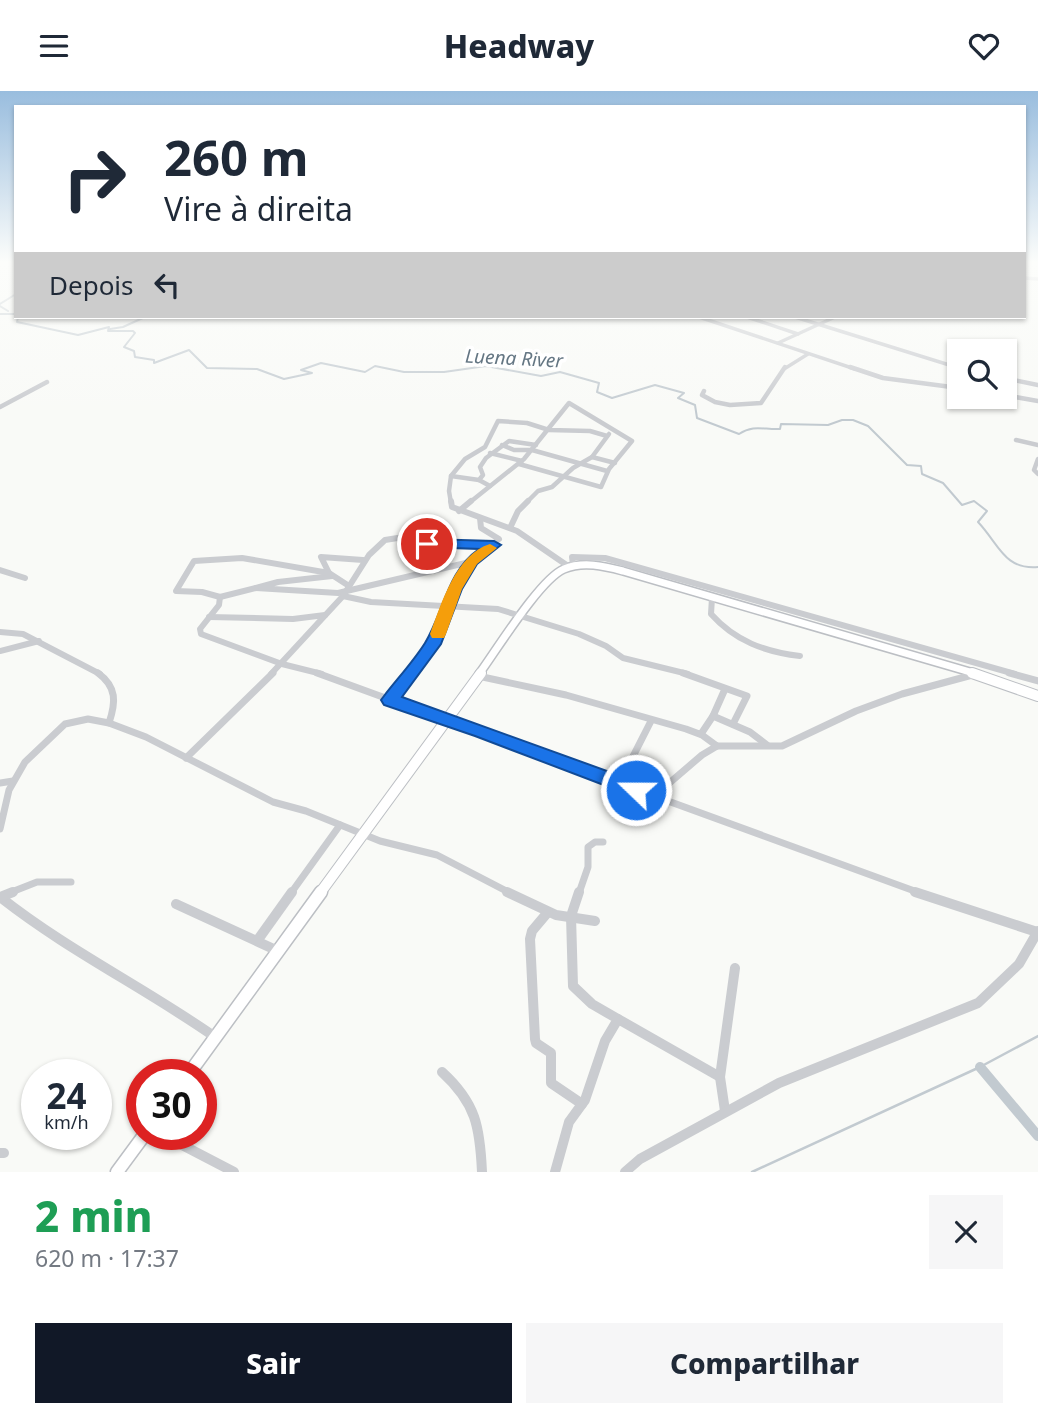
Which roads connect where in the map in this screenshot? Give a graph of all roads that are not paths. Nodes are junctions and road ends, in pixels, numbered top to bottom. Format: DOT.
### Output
graph roads {
  1 [pos="704,319"];
  2 [pos="722,319"];
  3 [pos="753,319"];
  4 [pos="802,319"];
  5 [pos="830,319"];
  6 [pos="715,323"];
  7 [pos="819,324"];
  8 [pos="797,334"];
  9 [pos="779,343"];
  10 [pos="808,354"];
  11 [pos="947,365"];
  12 [pos="1017,380"];
  13 [pos="47,382"];
  14 [pos="1038,385"];
  15 [pos="947,386"];
  16 [pos="704,391"];
  17 [pos="1017,397"];
  18 [pos="1038,401"];
  19 [pos="0,407"];
  20 [pos="612,429"];
  21 [pos="549,430"];
  22 [pos="607,436"];
  23 [pos="1016,440"];
  24 [pos="502,445"];
  25 [pos="1038,445"];
  26 [pos="534,448"];
  27 [pos="482,450"];
  28 [pos="492,453"];
  29 [pos="592,457"];
  30 [pos="1038,459"];
  31 [pos="521,462"];
  32 [pos="615,463"];
  33 [pos="580,464"];
  34 [pos="607,471"];
  35 [pos="1038,474"];
  36 [pos="451,476"];
  37 [pos="564,476"];
  38 [pos="479,480"];
  39 [pos="490,486"];
  40 [pos="459,511"];
  41 [pos="480,518"];
  42 [pos="510,528"];
  43 [pos="494,545"];
  44 [pos="363,560"];
  45 [pos="470,562"];
  46 [pos="571,566"];
  47 [pos="0,570"];
  48 [pos="330,575"];
  49 [pos="24,578"];
  50 [pos="256,588"];
  51 [pos="346,591"];
  52 [pos="220,597"];
  53 [pos="712,598"];
  54 [pos="450,605"];
  55 [pos="325,615"];
  56 [pos="209,617"];
  57 [pos="523,617"];
  58 [pos="0,632"];
  59 [pos="39,641"];
  60 [pos="0,651"];
  61 [pos="800,656"];
  62 [pos="282,664"];
  63 [pos="976,674"];
  64 [pos="478,676"];
  65 [pos="1038,681"];
  66 [pos="725,689"];
  67 [pos="1038,696"];
  68 [pos="390,700"];
  69 [pos="713,716"];
  70 [pos="446,720"];
  71 [pos="651,721"];
  72 [pos="109,723"];
  73 [pos="733,724"];
  74 [pos="701,734"];
  75 [pos="717,746"];
  76 [pos="769,746"];
  77 [pos="186,758"];
  78 [pos="13,781"];
  79 [pos="620,782"];
  80 [pos="0,783"];
  81 [pos="653,797"];
  82 [pos="340,825"];
  83 [pos="0,829"];
  84 [pos="362,834"];
  85 [pos="603,842"];
  86 [pos="71,882"];
  87 [pos="0,897"];
  88 [pos="176,905"];
  89 [pos="548,912"];
  90 [pos="571,916"];
  91 [pos="595,921"];
  92 [pos="1038,931"];
  93 [pos="257,941"];
  94 [pos="278,951"];
  95 [pos="735,968"];
  96 [pos="618,1019"];
  97 [pos="215,1038"];
  98 [pos="200,1059"];
  99 [pos="443,1072"];
  100 [pos="720,1077"];
  101 [pos="582,1104"];
  102 [pos="725,1111"];
  103 [pos="133,1150"];
  104 [pos="192,1150"];
  105 [pos="117,1172"];
  106 [pos="234,1172"];
  107 [pos="482,1172"];
  108 [pos="555,1172"];
  109 [pos="625,1172"];
  1 -- 6 [label="street"];
  2 -- 6 [label="street"];
  3 -- 8 [label="street"];
  4 -- 7 [label="street"];
  5 -- 7 [label="street"];
  6 -- 9 [label="street"];
  7 -- 8 [label="street"];
  7 -- 11 [label="street"];
  8 -- 9 [label="street"];
  9 -- 10 [label="street"];
  10 -- 15 [label="street"];
  10 -- 16 [label="street"];
  12 -- 14 [label="street"];
  13 -- 19 [label="street"];
  17 -- 18 [label="street"];
  20 -- 21 [label="street"];
  20 -- 22 [label="street"];
  20 -- 32 [label="street"];
  21 -- 22 [label="street"];
  21 -- 26 [label="street"];
  21 -- 27 [label="street"];
  22 -- 29 [label="street"];
  23 -- 25 [label="street"];
  24 -- 26 [label="street"];
  24 -- 26 [label="street"];
  24 -- 28 [label="street"];
  26 -- 31 [label="street"];
  26 -- 33 [label="street"];
  27 -- 28 [label="street"];
  27 -- 36 [label="street"];
  28 -- 31 [label="street"];
  28 -- 38 [label="street"];
  29 -- 32 [label="street"];
  29 -- 33 [label="street"];
  30 -- 35 [label="street"];
  31 -- 37 [label="street"];
  31 -- 39 [label="street"];
  32 -- 34 [label="street"];
  33 -- 34 [label="street"];
  33 -- 37 [label="street"];
  34 -- 37 [label="street"];
  36 -- 38 [label="street"];
  36 -- 40 [label="street"];
  37 -- 42 [label="street"];
  38 -- 39 [label="street"];
  39 -- 40 [label="street"];
  40 -- 41 [label="street"];
  41 -- 42 [label="street"];
  41 -- 43 [label="street"];
  42 -- 46 [label="street"];
  43 -- 44 [label="street"];
  43 -- 45 [label="street"];
  44 -- 48 [label="street"];
  44 -- 51 [label="street"];
  45 -- 51 [label="street"];
  45 -- 54 [label="street"];
  46 -- 53 [label="main road"];
  46 -- 57 [label="main road"];
  46 -- 65 [label="street"];
  47 -- 49 [label="street"];
  48 -- 50 [label="street"];
  48 -- 51 [label="street"];
  48 -- 52 [label="street"];
  50 -- 51 [label="street"];
  50 -- 52 [label="street"];
  51 -- 54 [label="street"];
  51 -- 55 [label="street"];
  52 -- 56 [label="street"];
  53 -- 61 [label="street"];
  53 -- 63 [label="main road"];
  54 -- 57 [label="street"];
  54 -- 68 [label="street"];
  55 -- 56 [label="street"];
  55 -- 62 [label="street"];
  56 -- 62 [label="street"];
  57 -- 64 [label="main road"];
  57 -- 66 [label="street"];
  58 -- 59 [label="street"];
  59 -- 60 [label="street"];
  59 -- 72 [label="street"];
  62 -- 68 [label="street"];
  62 -- 77 [label="street"];
  63 -- 67 [label="main road"];
  63 -- 76 [label="street"];
  64 -- 70 [label="main road"];
  64 -- 71 [label="street"];
  66 -- 69 [label="street"];
  66 -- 73 [label="street"];
  68 -- 70 [label="street"];
  69 -- 73 [label="street"];
  69 -- 74 [label="street"];
  70 -- 79 [label="street"];
  70 -- 84 [label="main road"];
  71 -- 74 [label="street"];
  71 -- 79 [label="street"];
  72 -- 77 [label="street"];
  72 -- 78 [label="street"];
  73 -- 76 [label="street"];
  74 -- 75 [label="street"];
  75 -- 76 [label="street"];
  75 -- 81 [label="street"];
  77 -- 82 [label="street"];
  78 -- 80 [label="street"];
  78 -- 83 [label="street"];
  79 -- 81 [label="street"];
  81 -- 92 [label="street"];
  82 -- 84 [label="street"];
  82 -- 93 [label="street"];
  84 -- 89 [label="street"];
  84 -- 94 [label="main road"];
  85 -- 90 [label="street"];
  86 -- 87 [label="street"];
  87 -- 97 [label="street"];
  88 -- 93 [label="street"];
  89 -- 90 [label="street"];
  89 -- 101 [label="street"];
  90 -- 91 [label="street"];
  90 -- 96 [label="street"];
  92 -- 102 [label="street"];
  93 -- 94 [label="street"];
  94 -- 97 [label="main road"];
  95 -- 100 [label="street"];
  96 -- 100 [label="street"];
  96 -- 101 [label="street"];
  97 -- 98 [label="main road"];
  99 -- 107 [label="street"];
  100 -- 102 [label="street"];
  101 -- 108 [label="street"];
  102 -- 109 [label="street"];
  103 -- 105 [label="main road"];
  104 -- 106 [label="street"];
}
